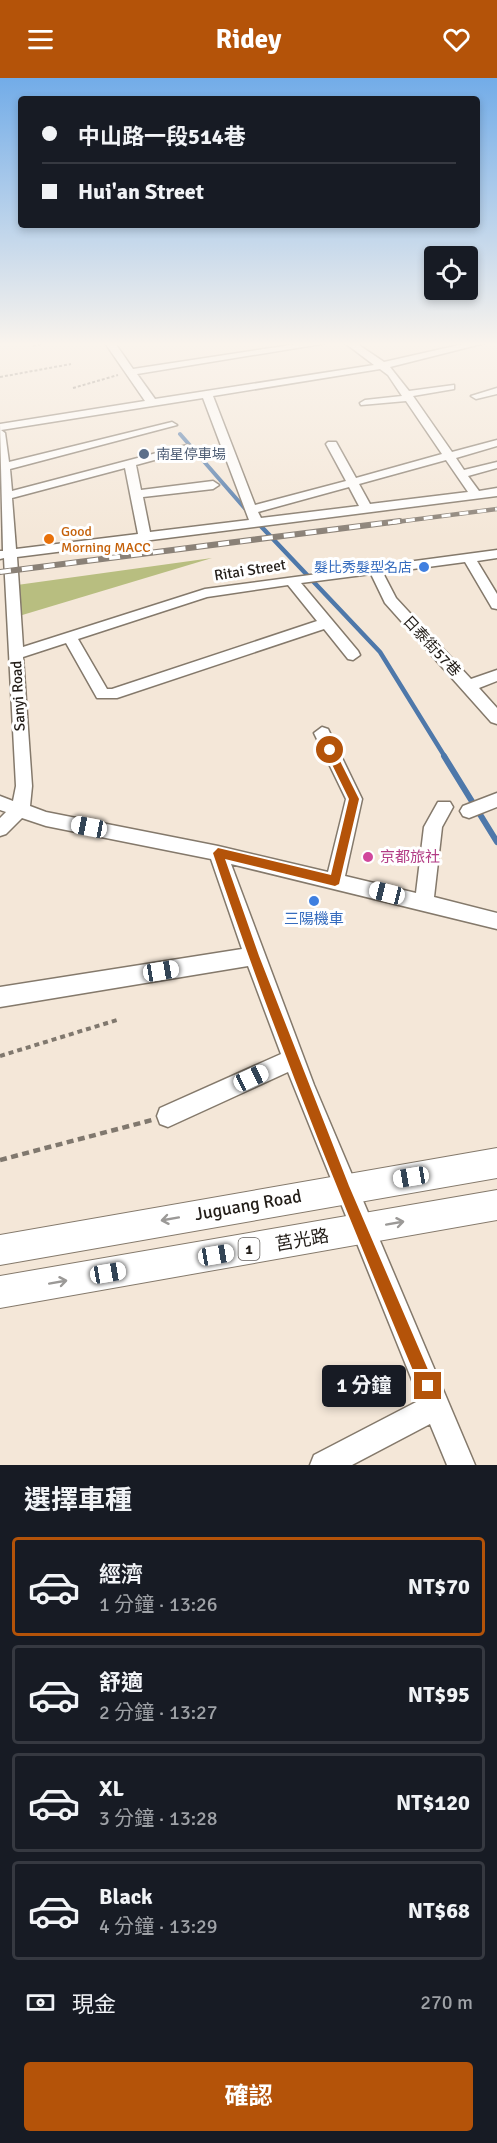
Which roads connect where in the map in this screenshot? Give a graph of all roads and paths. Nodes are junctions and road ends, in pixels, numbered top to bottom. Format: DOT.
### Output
graph roads {
  1 [pos="122,408"];
  2 [pos="212,408"];
  3 [pos="416,408"];
  4 [pos="172,425"];
  5 [pos="0,427"];
  6 [pos="0,433"];
  7 [pos="497,443"];
  8 [pos="332,444"];
  9 [pos="187,448"];
  10 [pos="449,456"];
  11 [pos="130,464"];
  12 [pos="497,465"];
  13 [pos="3,472"];
  14 [pos="462,474"];
  15 [pos="352,482"];
  16 [pos="213,485"];
  17 [pos="497,492"];
  18 [pos="136,494"];
  19 [pos="475,494"];
  20 [pos="6,496"];
  21 [pos="366,508"];
  22 [pos="254,516"];
  23 [pos="146,536"];
  24 [pos="497,554"];
  25 [pos="5,555"];
  26 [pos="469,558"];
  27 [pos="375,569"];
  28 [pos="291,580"];
  29 [pos="497,605"];
  30 [pos="327,623"];
  31 [pos="70,637"];
  32 [pos="16,654"];
  33 [pos="353,655"];
  34 [pos="497,675"];
  35 [pos="469,686"];
  36 [pos="497,718"];
  37 [pos="322,734"];
  38 [pos="497,800"];
  39 [pos="0,803"];
  40 [pos="444,807"];
  41 [pos="21,808"];
  42 [pos="469,811"];
  43 [pos="0,828"];
  44 [pos="218,853"];
  45 [pos="335,881"];
  46 [pos="424,902"];
  47 [pos="497,921"];
  48 [pos="253,956"];
  49 [pos="0,997"];
  50 [pos="117,1020"];
  51 [pos="0,1056"];
  52 [pos="293,1059"];
  53 [pos="168,1116"];
  54 [pos="0,1160"];
  55 [pos="497,1163"];
  56 [pos="343,1188"];
  57 [pos="497,1205"];
  58 [pos="360,1229"];
  59 [pos="0,1250"];
  60 [pos="0,1292"];
  61 [pos="436,1406"];
  62 [pos="324,1465"];
  63 [pos="461,1465"];
  1 -- 5 [label="street"];
  2 -- 22 [label="street"];
  3 -- 10 [label="street"];
  4 -- 13 [label="street"];
  6 -- 13 [label="street, Sanyi Road"];
  7 -- 10 [label="street"];
  8 -- 15 [label="street"];
  9 -- 11 [label="street"];
  10 -- 14 [label="street"];
  10 -- 15 [label="street"];
  11 -- 18 [label="street"];
  11 -- 20 [label="street"];
  12 -- 14 [label="street"];
  13 -- 20 [label="street, Sanyi Road"];
  14 -- 19 [label="street"];
  15 -- 21 [label="street"];
  15 -- 22 [label="street"];
  16 -- 18 [label="street"];
  17 -- 19 [label="street"];
  18 -- 23 [label="street"];
  19 -- 21 [label="street"];
  20 -- 25 [label="street, Sanyi Road"];
  21 -- 22 [label="street"];
  22 -- 23 [label="street"];
  23 -- 25 [label="street"];
  24 -- 26 [label="street, Ritai Street"];
  25 -- 32 [label="street, Sanyi Road"];
  26 -- 27 [label="street, Ritai Street"];
  26 -- 29 [label="street"];
  27 -- 28 [label="street, Ritai Street"];
  27 -- 35 [label="street, 日泰街57巷"];
  28 -- 30 [label="street"];
  28 -- 31 [label="street, Ritai Street"];
  30 -- 31 [label="street"];
  30 -- 33 [label="street"];
  31 -- 32 [label="street, Ritai Street"];
  32 -- 41 [label="street, Sanyi Road"];
  34 -- 35 [label="street"];
  35 -- 36 [label="street, 日泰街57巷"];
  37 -- 45 [label="street"];
  38 -- 42 [label="street"];
  39 -- 41 [label="street"];
  40 -- 46 [label="street"];
  41 -- 43 [label="street"];
  41 -- 44 [label="street"];
  44 -- 45 [label="street"];
  44 -- 48 [label="street"];
  45 -- 46 [label="street"];
  46 -- 47 [label="street"];
  48 -- 49 [label="street"];
  48 -- 52 [label="street"];
  50 -- 51 [label="path"];
  52 -- 53 [label="street"];
  52 -- 56 [label="street"];
  53 -- 54 [label="path"];
  55 -- 56 [label="main road, Juguang Road"];
  56 -- 58 [label="street"];
  56 -- 59 [label="main road, Juguang Road, one-way"];
  58 -- 57 [label="main road, 莒光路 / 1, one-way"];
  60 -- 58 [label="main road, 莒光路 / 1, one-way"];
  58 -- 61 [label="street"];
  61 -- 62 [label="street"];
  61 -- 63 [label="street"];
}
